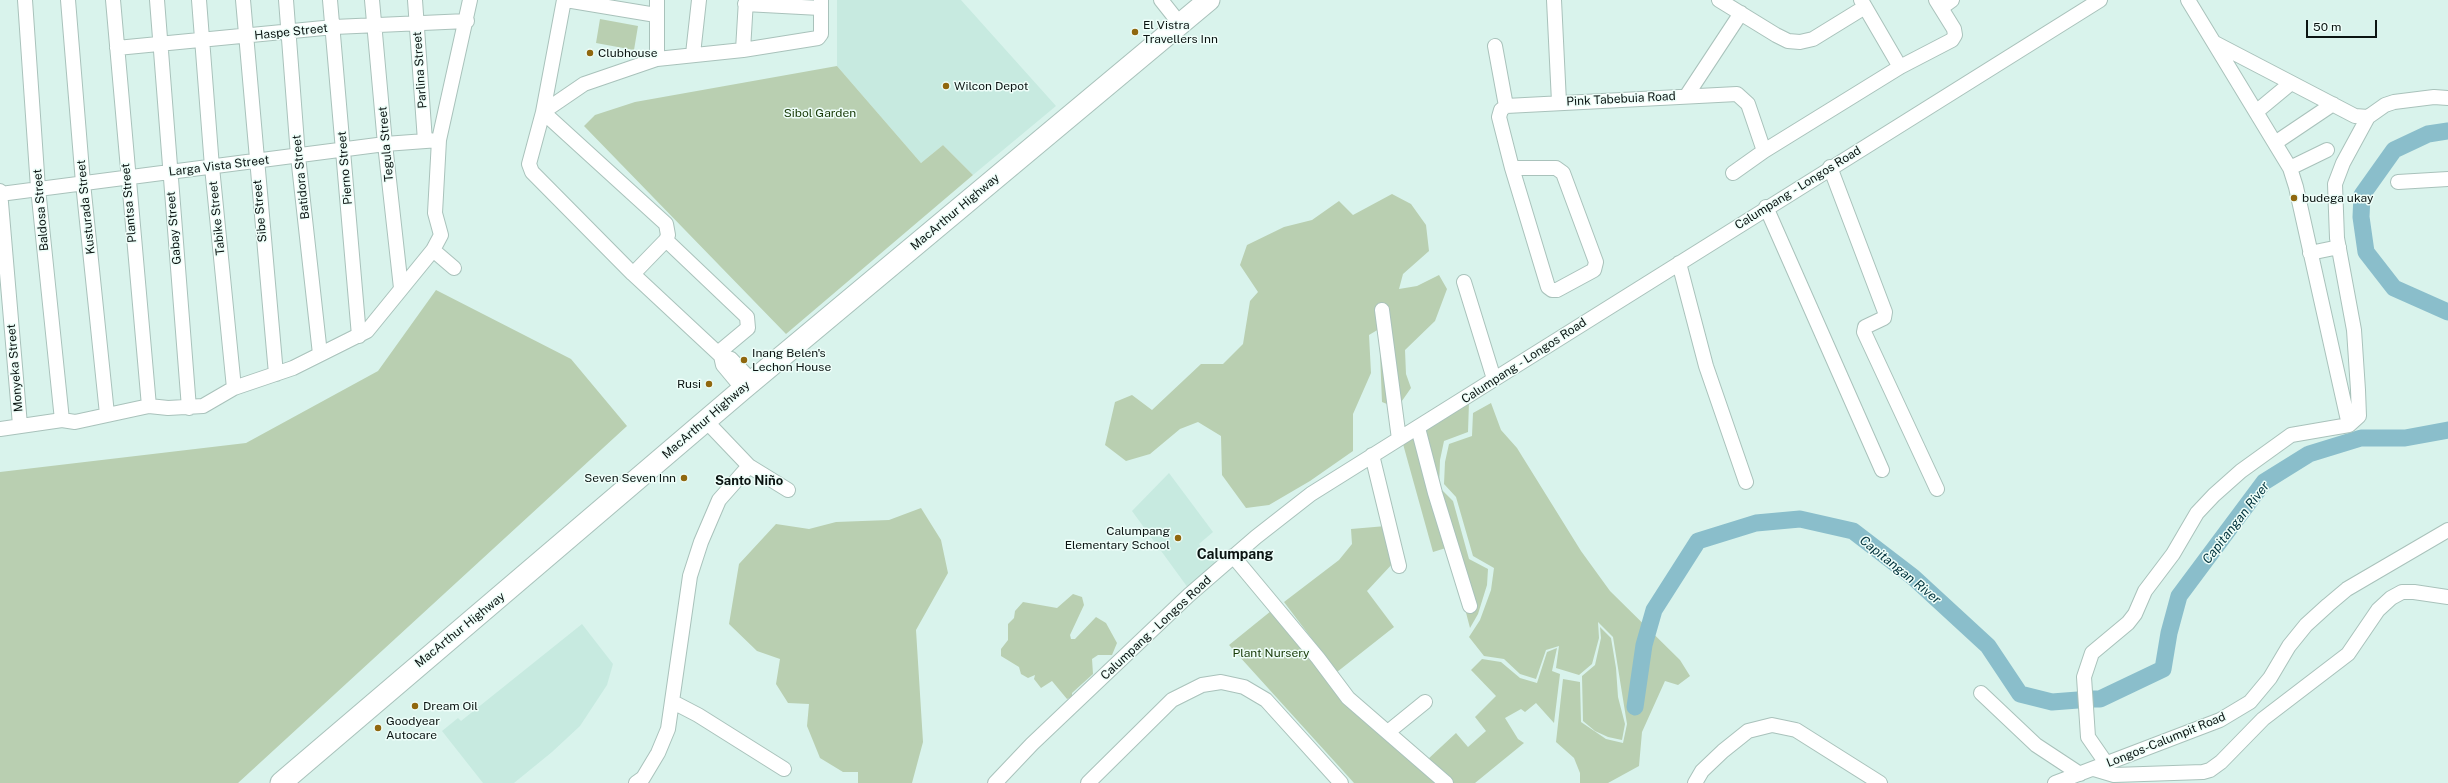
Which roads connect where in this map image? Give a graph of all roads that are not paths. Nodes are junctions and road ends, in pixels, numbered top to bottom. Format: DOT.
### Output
graph roads {
  1 [pos="25,0"];
  2 [pos="68,0"];
  3 [pos="113,0"];
  4 [pos="157,0"];
  5 [pos="199,0"];
  6 [pos="243,0"];
  7 [pos="286,0"];
  8 [pos="330,0"];
  9 [pos="372,0"];
  10 [pos="415,0"];
  11 [pos="470,0"];
  12 [pos="565,0"];
  13 [pos="657,0"];
  14 [pos="699,0"];
  15 [pos="1161,0"];
  16 [pos="1172,0"];
  17 [pos="1554,0"];
  18 [pos="1719,0"];
  19 [pos="1952,0"];
  20 [pos="2100,0"];
  21 [pos="2188,0"];
  22 [pos="1206,1"];
  23 [pos="745,2"];
  24 [pos="619,4"];
  25 [pos="820,4"];
  26 [pos="1863,4"];
  27 [pos="1938,4"];
  28 [pos="1741,13"];
  29 [pos="656,15"];
  30 [pos="466,21"];
  31 [pos="1184,21"];
  32 [pos="416,24"];
  33 [pos="376,26"];
  34 [pos="334,27"];
  35 [pos="290,32"];
  36 [pos="247,37"];
  37 [pos="203,40"];
  38 [pos="161,43"];
  39 [pos="2215,43"];
  40 [pos="1495,46"];
  41 [pos="117,48"];
  42 [pos="743,50"];
  43 [pos="693,54"];
  44 [pos="657,59"];
  45 [pos="1900,67"];
  46 [pos="2291,83"];
  47 [pos="1687,95"];
  48 [pos="2448,98"];
  49 [pos="1559,102"];
  50 [pos="2333,104"];
  51 [pos="1506,106"];
  52 [pos="543,112"];
  53 [pos="2256,112"];
  54 [pos="2368,117"];
  55 [pos="432,140"];
  56 [pos="2275,143"];
  57 [pos="385,144"];
  58 [pos="344,149"];
  59 [pos="2327,150"];
  60 [pos="1764,151"];
  61 [pos="298,156"];
  62 [pos="256,161"];
  63 [pos="212,167"];
  64 [pos="1830,167"];
  65 [pos="1512,168"];
  66 [pos="2290,168"];
  67 [pos="169,171"];
  68 [pos="1733,173"];
  69 [pos="127,177"];
  70 [pos="2448,179"];
  71 [pos="2398,182"];
  72 [pos="83,183"];
  73 [pos="38,188"];
  74 [pos="0,193"];
  75 [pos="1766,208"];
  76 [pos="666,240"];
  77 [pos="2339,247"];
  78 [pos="433,250"];
  79 [pos="2310,253"];
  80 [pos="1679,263"];
  81 [pos="454,268"];
  82 [pos="633,274"];
  83 [pos="1464,282"];
  84 [pos="401,288"];
  85 [pos="1382,310"];
  86 [pos="359,336"];
  87 [pos="2355,342"];
  88 [pos="2332,345"];
  89 [pos="320,354"];
  90 [pos="720,354"];
  91 [pos="276,374"];
  92 [pos="1494,379"];
  93 [pos="747,385"];
  94 [pos="234,388"];
  95 [pos="149,406"];
  96 [pos="189,408"];
  97 [pos="107,414"];
  98 [pos="62,420"];
  99 [pos="707,422"];
  100 [pos="20,425"];
  101 [pos="2349,425"];
  102 [pos="1418,428"];
  103 [pos="0,429"];
  104 [pos="1399,439"];
  105 [pos="1372,455"];
  106 [pos="749,466"];
  107 [pos="1882,470"];
  108 [pos="1746,482"];
  109 [pos="1937,489"];
  110 [pos="788,490"];
  111 [pos="2448,530"];
  112 [pos="1233,556"];
  113 [pos="1399,566"];
  114 [pos="2448,597"];
  115 [pos="1470,606"];
  116 [pos="1981,693"];
  117 [pos="673,702"];
  118 [pos="1425,702"];
  119 [pos="1388,732"];
  120 [pos="2100,766"];
  121 [pos="784,769"];
  122 [pos="2080,774"];
  123 [pos="2205,778"];
  124 [pos="281,783"];
  125 [pos="636,783"];
  126 [pos="995,783"];
  127 [pos="1088,783"];
  128 [pos="1341,783"];
  129 [pos="1446,783"];
  130 [pos="1695,783"];
  131 [pos="1880,783"];
  132 [pos="2055,783"];
  1 -- 73 [label="street, Baldosa Street"];
  2 -- 72 [label="street, Kusturada Street"];
  3 -- 41 [label="street, Plantsa Street"];
  4 -- 38 [label="street, Gabay Street"];
  5 -- 37 [label="street, Tabike Street"];
  6 -- 36 [label="street, Sibe Street"];
  7 -- 35 [label="street, Batidora Street"];
  8 -- 34 [label="street, Pierno Street"];
  9 -- 33 [label="street, Tegula Street"];
  10 -- 32 [label="street, Parlina Street"];
  11 -- 30 [label="street"];
  12 -- 24 [label="street"];
  12 -- 52 [label="street"];
  13 -- 29 [label="street"];
  14 -- 43 [label="street"];
  15 -- 31 [label="street"];
  16 -- 31 [label="street"];
  17 -- 49 [label="street"];
  18 -- 28 [label="street"];
  19 -- 27 [label="street"];
  20 -- 64 [label="street, Calumpang - Longos Road"];
  21 -- 39 [label="street"];
  22 -- 31 [label="highway, MacArthur Highway"];
  23 -- 25 [label="street"];
  23 -- 42 [label="street"];
  24 -- 29 [label="street"];
  25 -- 42 [label="street"];
  26 -- 28 [label="street"];
  26 -- 45 [label="street"];
  27 -- 45 [label="street"];
  28 -- 47 [label="street"];
  29 -- 44 [label="street"];
  30 -- 32 [label="street, Haspe Street"];
  30 -- 55 [label="street"];
  31 -- 93 [label="highway, MacArthur Highway"];
  32 -- 33 [label="street, Haspe Street"];
  32 -- 55 [label="street, Parlina Street"];
  33 -- 34 [label="street, Haspe Street"];
  33 -- 57 [label="street, Tegula Street"];
  34 -- 35 [label="street, Haspe Street"];
  34 -- 58 [label="street, Pierno Street"];
  35 -- 36 [label="street, Haspe Street"];
  35 -- 61 [label="street, Batidora Street"];
  36 -- 37 [label="street, Haspe Street"];
  36 -- 62 [label="street, Sibe Street"];
  37 -- 38 [label="street, Haspe Street"];
  37 -- 63 [label="street, Tabike Street"];
  38 -- 41 [label="street, Haspe Street"];
  38 -- 67 [label="street, Gabay Street"];
  39 -- 46 [label="street"];
  39 -- 53 [label="street"];
  40 -- 51 [label="street"];
  41 -- 69 [label="street, Plantsa Street"];
  42 -- 43 [label="street"];
  43 -- 44 [label="street"];
  44 -- 52 [label="street"];
  45 -- 60 [label="street"];
  46 -- 50 [label="street"];
  46 -- 53 [label="street"];
  47 -- 49 [label="street, Pink Tabebuia Road"];
  47 -- 60 [label="street, Pink Tabebuia Road"];
  48 -- 54 [label="street"];
  49 -- 51 [label="street, Pink Tabebuia Road"];
  50 -- 54 [label="street"];
  50 -- 56 [label="street"];
  51 -- 65 [label="street"];
  52 -- 76 [label="street"];
  52 -- 82 [label="street"];
  53 -- 56 [label="street"];
  54 -- 77 [label="street"];
  55 -- 57 [label="street, Larga Vista Street"];
  55 -- 78 [label="street"];
  56 -- 66 [label="street"];
  57 -- 58 [label="street, Larga Vista Street"];
  57 -- 84 [label="street, Tegula Street"];
  58 -- 61 [label="street, Larga Vista Street"];
  58 -- 86 [label="street, Pierno Street"];
  59 -- 66 [label="street"];
  60 -- 68 [label="street"];
  61 -- 62 [label="street, Larga Vista Street"];
  61 -- 89 [label="street, Batidora Street"];
  62 -- 63 [label="street, Larga Vista Street"];
  62 -- 91 [label="street, Sibe Street"];
  63 -- 67 [label="street, Larga Vista Street"];
  63 -- 94 [label="street, Tabike Street"];
  64 -- 75 [label="street, Calumpang - Longos Road"];
  64 -- 109 [label="street"];
  65 -- 65 [label="street"];
  66 -- 79 [label="street"];
  67 -- 69 [label="street, Larga Vista Street"];
  67 -- 96 [label="street, Gabay Street"];
  69 -- 72 [label="street, Larga Vista Street"];
  69 -- 95 [label="street, Plantsa Street"];
  70 -- 71 [label="street"];
  72 -- 73 [label="street, Larga Vista Street"];
  72 -- 97 [label="street, Kusturada Street"];
  73 -- 74 [label="street, Larga Vista Street"];
  73 -- 98 [label="street, Baldosa Street"];
  74 -- 100 [label="street, Monyeka Street"];
  75 -- 80 [label="street, Calumpang - Longos Road"];
  75 -- 107 [label="street"];
  76 -- 82 [label="street"];
  76 -- 90 [label="street"];
  77 -- 79 [label="street"];
  77 -- 87 [label="street"];
  78 -- 81 [label="street"];
  78 -- 84 [label="street"];
  79 -- 88 [label="street"];
  80 -- 92 [label="street, Calumpang - Longos Road"];
  80 -- 108 [label="street"];
  82 -- 90 [label="street"];
  83 -- 92 [label="street"];
  84 -- 86 [label="street"];
  85 -- 104 [label="street"];
  86 -- 89 [label="street"];
  87 -- 88 [label="street"];
  87 -- 101 [label="street"];
  88 -- 101 [label="street"];
  89 -- 91 [label="street"];
  90 -- 93 [label="street"];
  91 -- 94 [label="street"];
  92 -- 102 [label="street, Calumpang - Longos Road"];
  93 -- 99 [label="highway, MacArthur Highway"];
  94 -- 96 [label="street"];
  95 -- 96 [label="street"];
  95 -- 97 [label="street"];
  97 -- 98 [label="street"];
  98 -- 100 [label="street"];
  99 -- 106 [label="street"];
  99 -- 124 [label="highway, MacArthur Highway"];
  100 -- 103 [label="street"];
  101 -- 120 [label="street"];
  102 -- 104 [label="street, Calumpang - Longos Road"];
  102 -- 115 [label="street"];
  104 -- 105 [label="street, Calumpang - Longos Road"];
  105 -- 112 [label="street, Calumpang - Longos Road"];
  105 -- 113 [label="street"];
  106 -- 110 [label="street"];
  106 -- 117 [label="street"];
  111 -- 120 [label="street, Longos-Calumpit Road"];
  112 -- 119 [label="street"];
  112 -- 126 [label="street, Calumpang - Longos Road"];
  114 -- 123 [label="street"];
  116 -- 122 [label="street"];
  117 -- 121 [label="street"];
  117 -- 125 [label="street"];
  118 -- 119 [label="street"];
  119 -- 129 [label="street"];
  120 -- 122 [label="street, Longos-Calumpit Road"];
  120 -- 123 [label="street"];
  122 -- 132 [label="street, Longos-Calumpit Road"];
  127 -- 128 [label="street"];
  130 -- 131 [label="street"];
}
